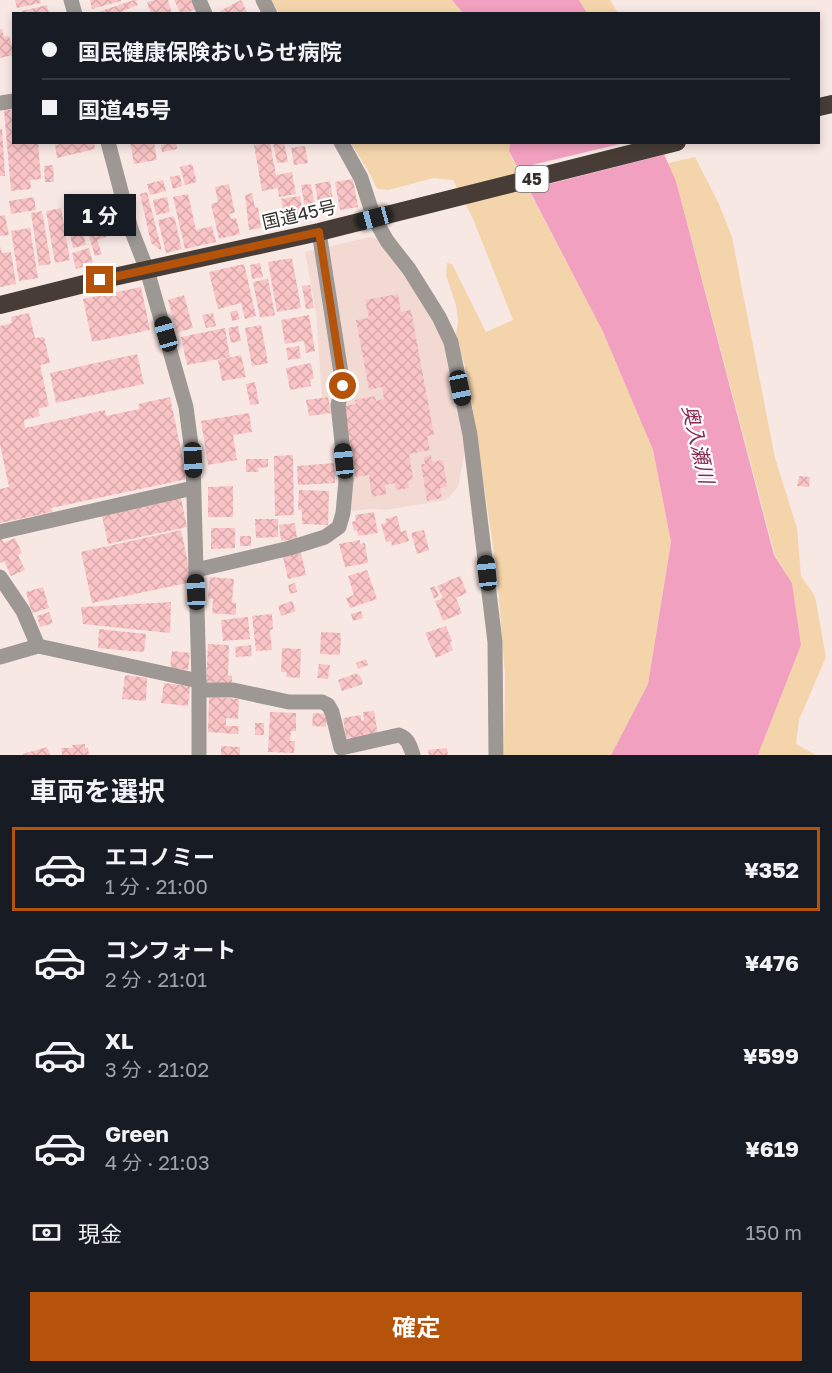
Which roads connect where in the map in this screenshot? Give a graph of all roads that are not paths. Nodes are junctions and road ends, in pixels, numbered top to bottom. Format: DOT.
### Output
graph roads {
  1 [pos="109,144"];
  2 [pos="342,144"];
  3 [pos="670,144"];
  4 [pos="381,216"];
  5 [pos="319,232"];
  6 [pos="147,270"];
  7 [pos="0,305"];
  8 [pos="193,488"];
  9 [pos="0,532"];
  10 [pos="196,570"];
  11 [pos="0,578"];
  12 [pos="38,646"];
  13 [pos="0,657"];
  14 [pos="199,685"];
  15 [pos="199,755"];
  16 [pos="413,755"];
  17 [pos="496,755"];
  1 -- 6 [label="street"];
  2 -- 4 [label="street"];
  3 -- 4 [label="highway, 国道45号 / 45"];
  4 -- 5 [label="highway, 国道45号 / 45"];
  4 -- 17 [label="street"];
  5 -- 6 [label="highway, 国道45号 / 45"];
  5 -- 10 [label="street"];
  6 -- 7 [label="highway, 国道45号 / 45"];
  6 -- 8 [label="street"];
  8 -- 9 [label="street"];
  8 -- 10 [label="street"];
  10 -- 14 [label="street"];
  11 -- 12 [label="street"];
  12 -- 13 [label="street"];
  12 -- 14 [label="street"];
  14 -- 15 [label="street"];
  14 -- 16 [label="street"];
}
